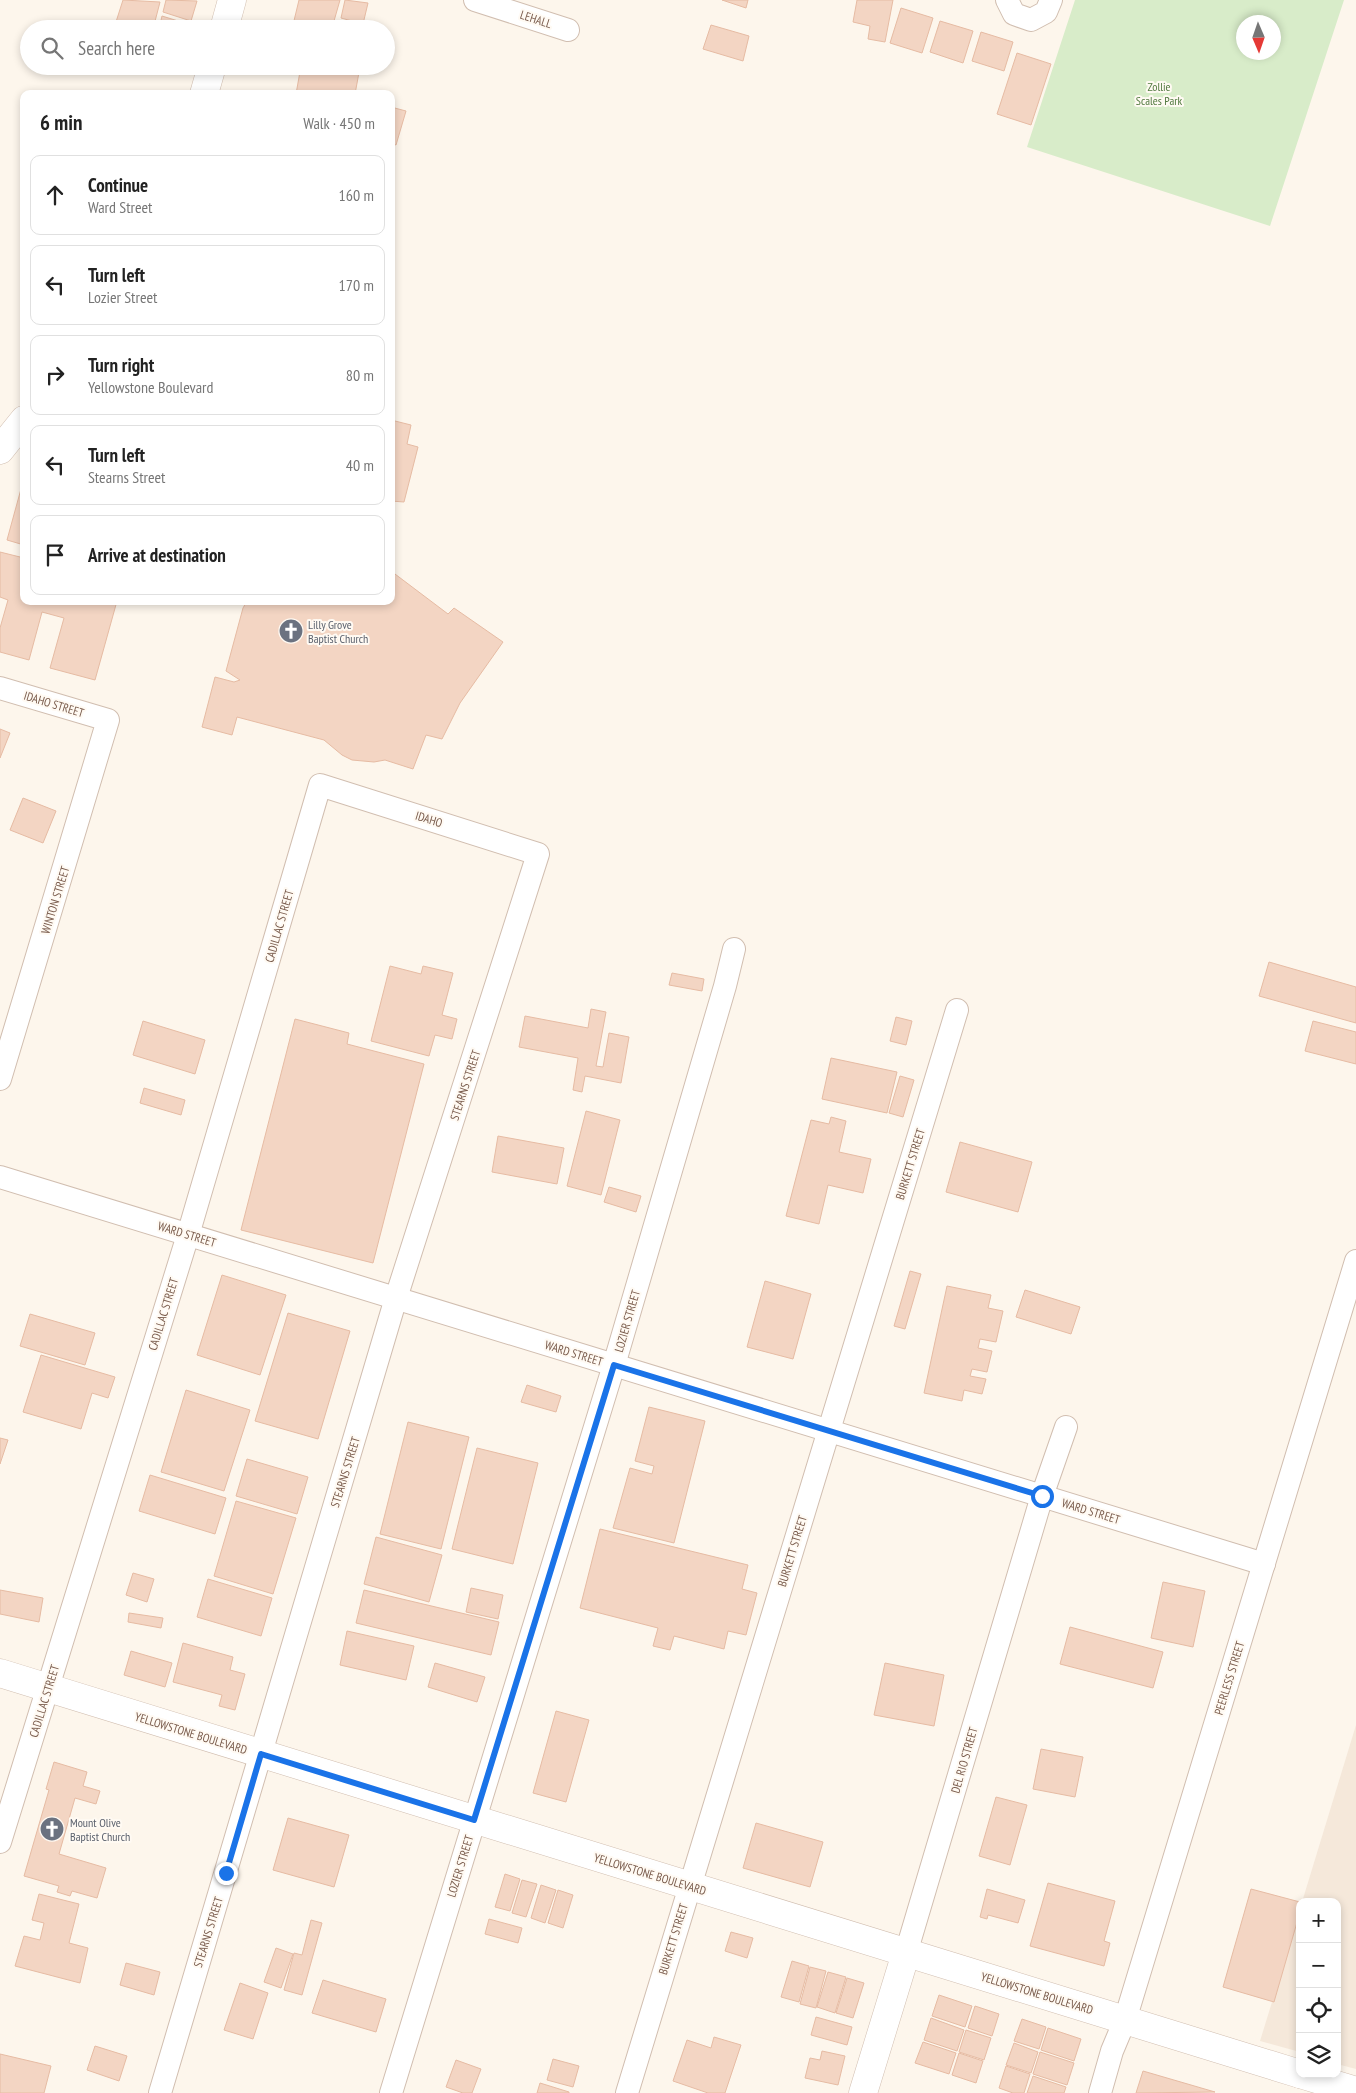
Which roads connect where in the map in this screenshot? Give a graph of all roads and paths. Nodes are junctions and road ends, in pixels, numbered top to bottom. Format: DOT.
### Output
graph roads {
  1 [pos="232,0"];
  2 [pos="474,0"];
  3 [pos="1007,0"];
  4 [pos="1051,0"];
  5 [pos="226,20"];
  6 [pos="568,30"];
  7 [pos="209,75"];
  8 [pos="205,90"];
  9 [pos="20,423"];
  10 [pos="0,450"];
  11 [pos="0,688"];
  12 [pos="108,720"];
  13 [pos="320,785"];
  14 [pos="538,854"];
  15 [pos="734,949"];
  16 [pos="957,1010"];
  17 [pos="0,1079"];
  18 [pos="0,1177"];
  19 [pos="188,1234"];
  20 [pos="1356,1261"];
  21 [pos="396,1298"];
  22 [pos="614,1365"];
  23 [pos="1066,1427"];
  24 [pos="829,1431"];
  25 [pos="1042,1496"];
  26 [pos="1264,1564"];
  27 [pos="0,1673"];
  28 [pos="48,1688"];
  29 [pos="261,1754"];
  30 [pos="474,1820"];
  31 [pos="0,1842"];
  32 [pos="689,1886"];
  33 [pos="906,1953"];
  34 [pos="1125,2020"];
  35 [pos="1296,2073"];
  36 [pos="1312,2078"];
  37 [pos="1352,2091"];
  38 [pos="160,2093"];
  39 [pos="391,2093"];
  40 [pos="627,2093"];
  41 [pos="863,2093"];
  42 [pos="1100,2093"];
  1 -- 5 [label="street"];
  2 -- 6 [label="street, LEHALL"];
  3 -- 4 [label="street"];
  7 -- 8 [label="street"];
  9 -- 10 [label="street"];
  11 -- 12 [label="street, IDAHO STREET"];
  12 -- 17 [label="street, WINTON STREET"];
  13 -- 14 [label="street, IDAHO"];
  13 -- 19 [label="street, CADILLAC STREET"];
  14 -- 21 [label="street, STEARNS STREET"];
  15 -- 22 [label="street, LOZIER STREET"];
  16 -- 24 [label="street, BURKETT STREET"];
  18 -- 19 [label="street, WARD STREET"];
  19 -- 21 [label="street, WARD STREET"];
  19 -- 28 [label="street, CADILLAC STREET"];
  20 -- 26 [label="street, PEERLESS STREET"];
  21 -- 22 [label="street, WARD STREET"];
  21 -- 29 [label="street, STEARNS STREET"];
  22 -- 24 [label="street, WARD STREET"];
  22 -- 30 [label="street, LOZIER STREET"];
  23 -- 25 [label="street, DEL RIO STREET"];
  24 -- 25 [label="street, WARD STREET"];
  24 -- 32 [label="street, BURKETT STREET"];
  25 -- 26 [label="street, WARD STREET"];
  25 -- 33 [label="street, DEL RIO STREET"];
  26 -- 34 [label="street, PEERLESS STREET"];
  27 -- 28 [label="street, YELLOWSTONE BOULEVARD"];
  28 -- 29 [label="street, YELLOWSTONE BOULEVARD"];
  28 -- 31 [label="street, CADILLAC STREET"];
  29 -- 30 [label="street, YELLOWSTONE BOULEVARD"];
  29 -- 38 [label="street, STEARNS STREET"];
  30 -- 32 [label="street, YELLOWSTONE BOULEVARD"];
  30 -- 39 [label="street, LOZIER STREET"];
  32 -- 33 [label="street, YELLOWSTONE BOULEVARD"];
  32 -- 40 [label="street, BURKETT STREET"];
  33 -- 34 [label="street, YELLOWSTONE BOULEVARD"];
  33 -- 41 [label="street, DEL RIO STREET"];
  34 -- 35 [label="street, YELLOWSTONE BOULEVARD"];
  34 -- 42 [label="street, PEERLESS STREET"];
  36 -- 37 [label="street, YELLOWSTONE BOULEVARD"];
}
